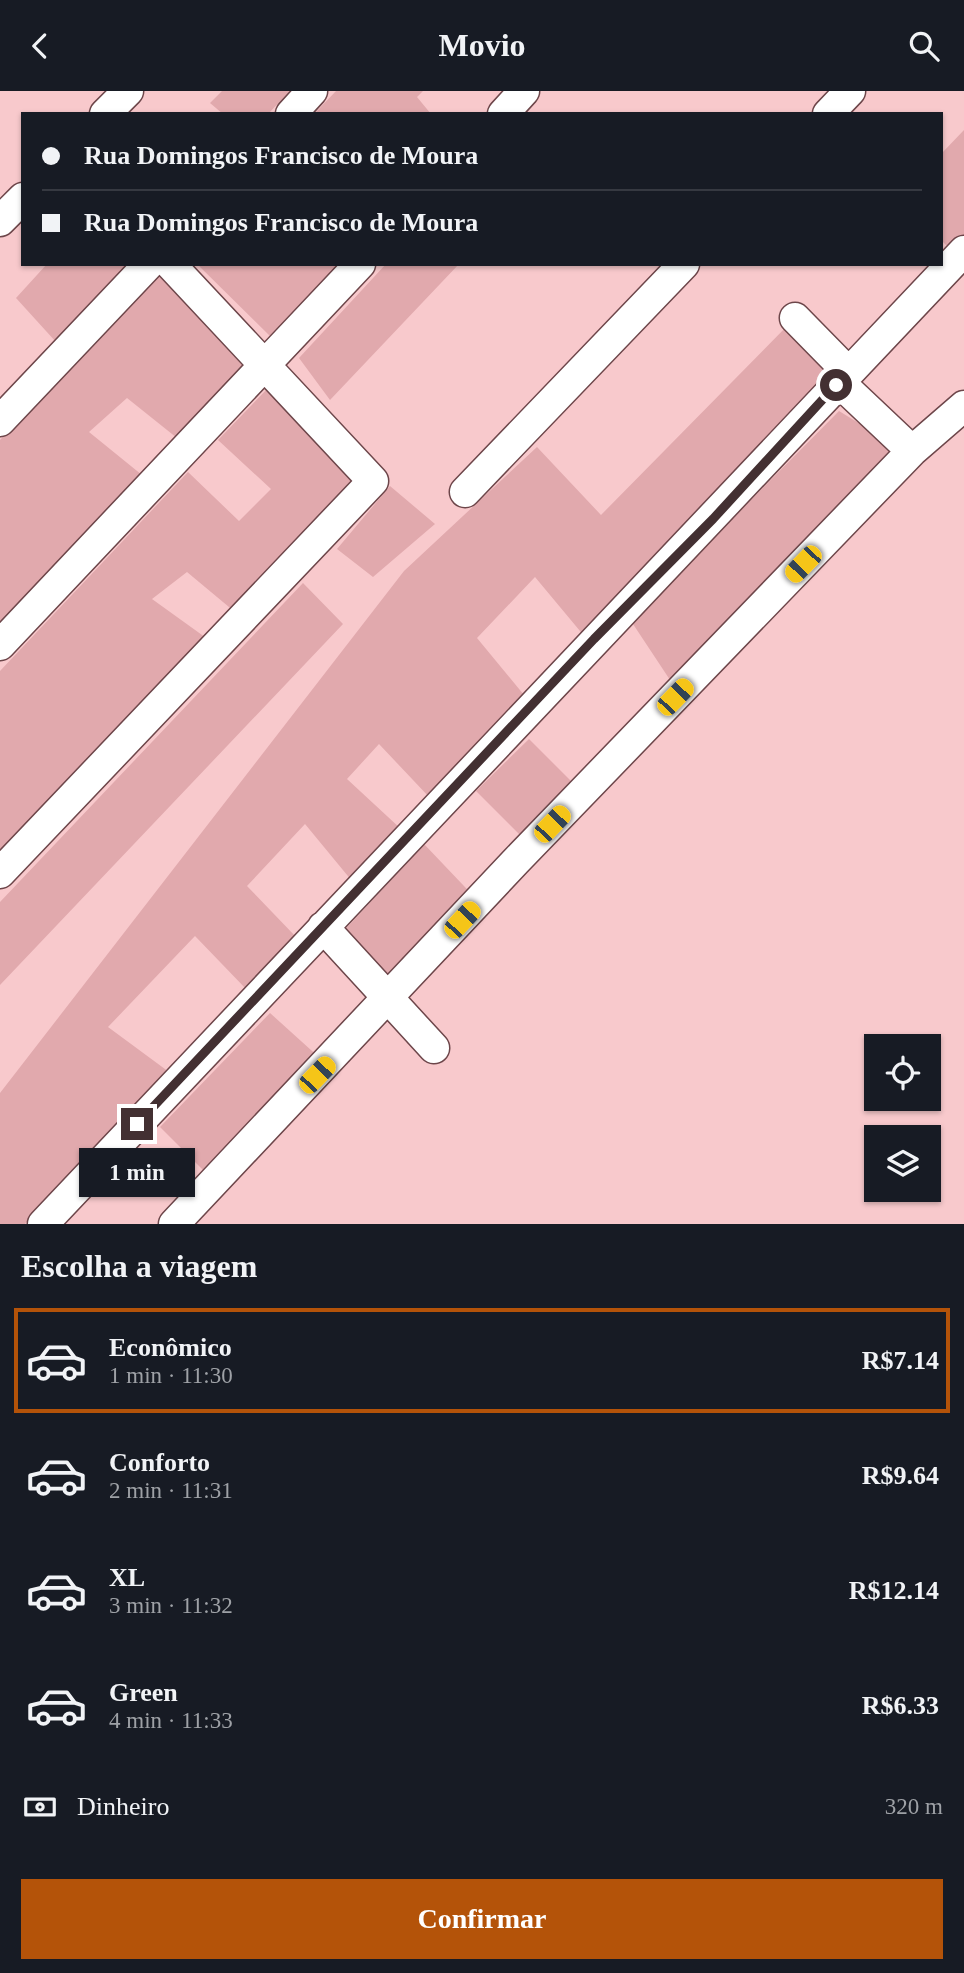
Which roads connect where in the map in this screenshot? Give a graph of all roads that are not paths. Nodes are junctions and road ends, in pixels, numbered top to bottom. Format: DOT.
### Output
graph roads {
  1 [pos="128,91"];
  2 [pos="312,91"];
  3 [pos="524,91"];
  4 [pos="850,91"];
  5 [pos="107,112"];
  6 [pos="293,112"];
  7 [pos="505,112"];
  8 [pos="830,112"];
  9 [pos="21,200"];
  10 [pos="0,221"];
  11 [pos="964,251"];
  12 [pos="147,266"];
  13 [pos="172,266"];
  14 [pos="358,266"];
  15 [pos="682,266"];
  16 [pos="795,318"];
  17 [pos="265,365"];
  18 [pos="843,377"];
  19 [pos="964,406"];
  20 [pos="0,421"];
  21 [pos="912,451"];
  22 [pos="465,492"];
  23 [pos="0,645"];
  24 [pos="0,873"];
  25 [pos="323,927"];
  26 [pos="388,998"];
  27 [pos="434,1048"];
  28 [pos="43,1224"];
  29 [pos="174,1224"];
  1 -- 5 [label="street"];
  2 -- 6 [label="street"];
  3 -- 7 [label="street"];
  4 -- 8 [label="street"];
  9 -- 10 [label="street"];
  11 -- 18 [label="street"];
  12 -- 20 [label="street"];
  13 -- 17 [label="street"];
  14 -- 17 [label="street"];
  15 -- 22 [label="street"];
  16 -- 18 [label="street"];
  17 -- 23 [label="street"];
  17 -- 24 [label="street"];
  18 -- 21 [label="street"];
  18 -- 25 [label="street"];
  19 -- 21 [label="street"];
  21 -- 26 [label="street"];
  25 -- 26 [label="street"];
  25 -- 28 [label="street"];
  26 -- 27 [label="street"];
  26 -- 29 [label="street"];
}
